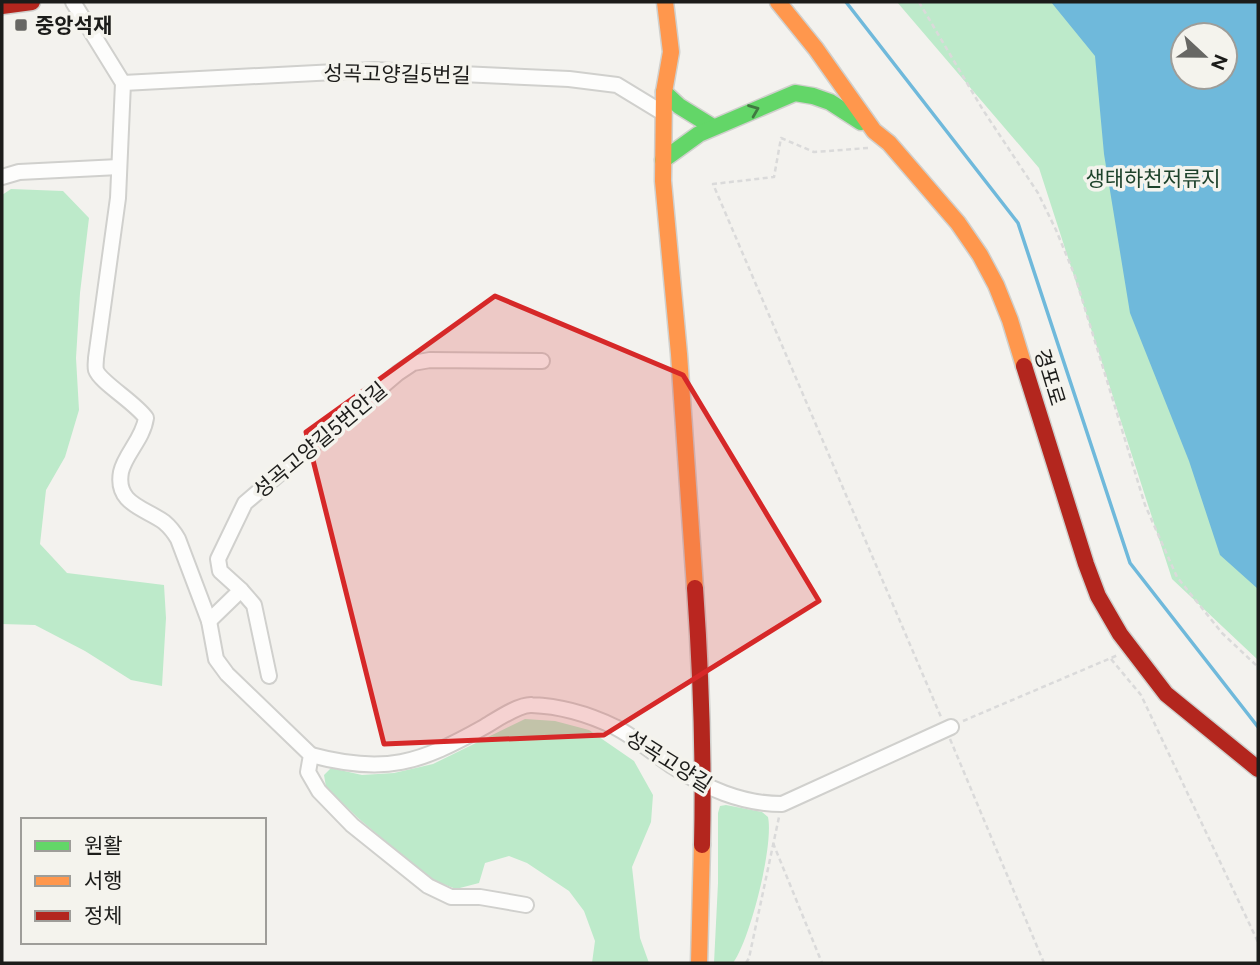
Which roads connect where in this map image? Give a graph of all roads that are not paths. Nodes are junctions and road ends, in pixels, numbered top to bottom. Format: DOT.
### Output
graph roads {
  1 [pos="32,2"];
  2 [pos="73,2"];
  3 [pos="665,2"];
  4 [pos="778,2"];
  5 [pos="2,6"];
  6 [pos="123,83"];
  7 [pos="664,92"];
  8 [pos="663,113"];
  9 [pos="713,127"];
  10 [pos="874,131"];
  11 [pos="663,160"];
  12 [pos="119,167"];
  13 [pos="2,177"];
  14 [pos="542,361"];
  15 [pos="241,590"];
  16 [pos="209,621"];
  17 [pos="269,676"];
  18 [pos="948,728"];
  19 [pos="312,755"];
  20 [pos="1258,769"];
  21 [pos="703,784"];
  22 [pos="526,905"];
  23 [pos="699,963"];
  1 -- 5 [label="street"];
  2 -- 6 [label="street"];
  3 -- 7 [label="street"];
  4 -- 10 [label="street, 경포로"];
  6 -- 8 [label="street, 성곡고양길5번길"];
  6 -- 12 [label="street"];
  7 -- 8 [label="street"];
  7 -- 9 [label="street"];
  8 -- 11 [label="street"];
  9 -- 10 [label="street, one-way"];
  9 -- 11 [label="street"];
  10 -- 20 [label="street, 경포로"];
  11 -- 21 [label="street"];
  12 -- 13 [label="street"];
  12 -- 16 [label="street"];
  14 -- 15 [label="street, 성곡고양길5번안길"];
  15 -- 16 [label="street"];
  15 -- 17 [label="street, 성곡고양길5번안길"];
  16 -- 19 [label="street"];
  18 -- 21 [label="street, 성곡고양길"];
  19 -- 21 [label="street, 성곡고양길"];
  19 -- 22 [label="street"];
  21 -- 23 [label="street"];
}
